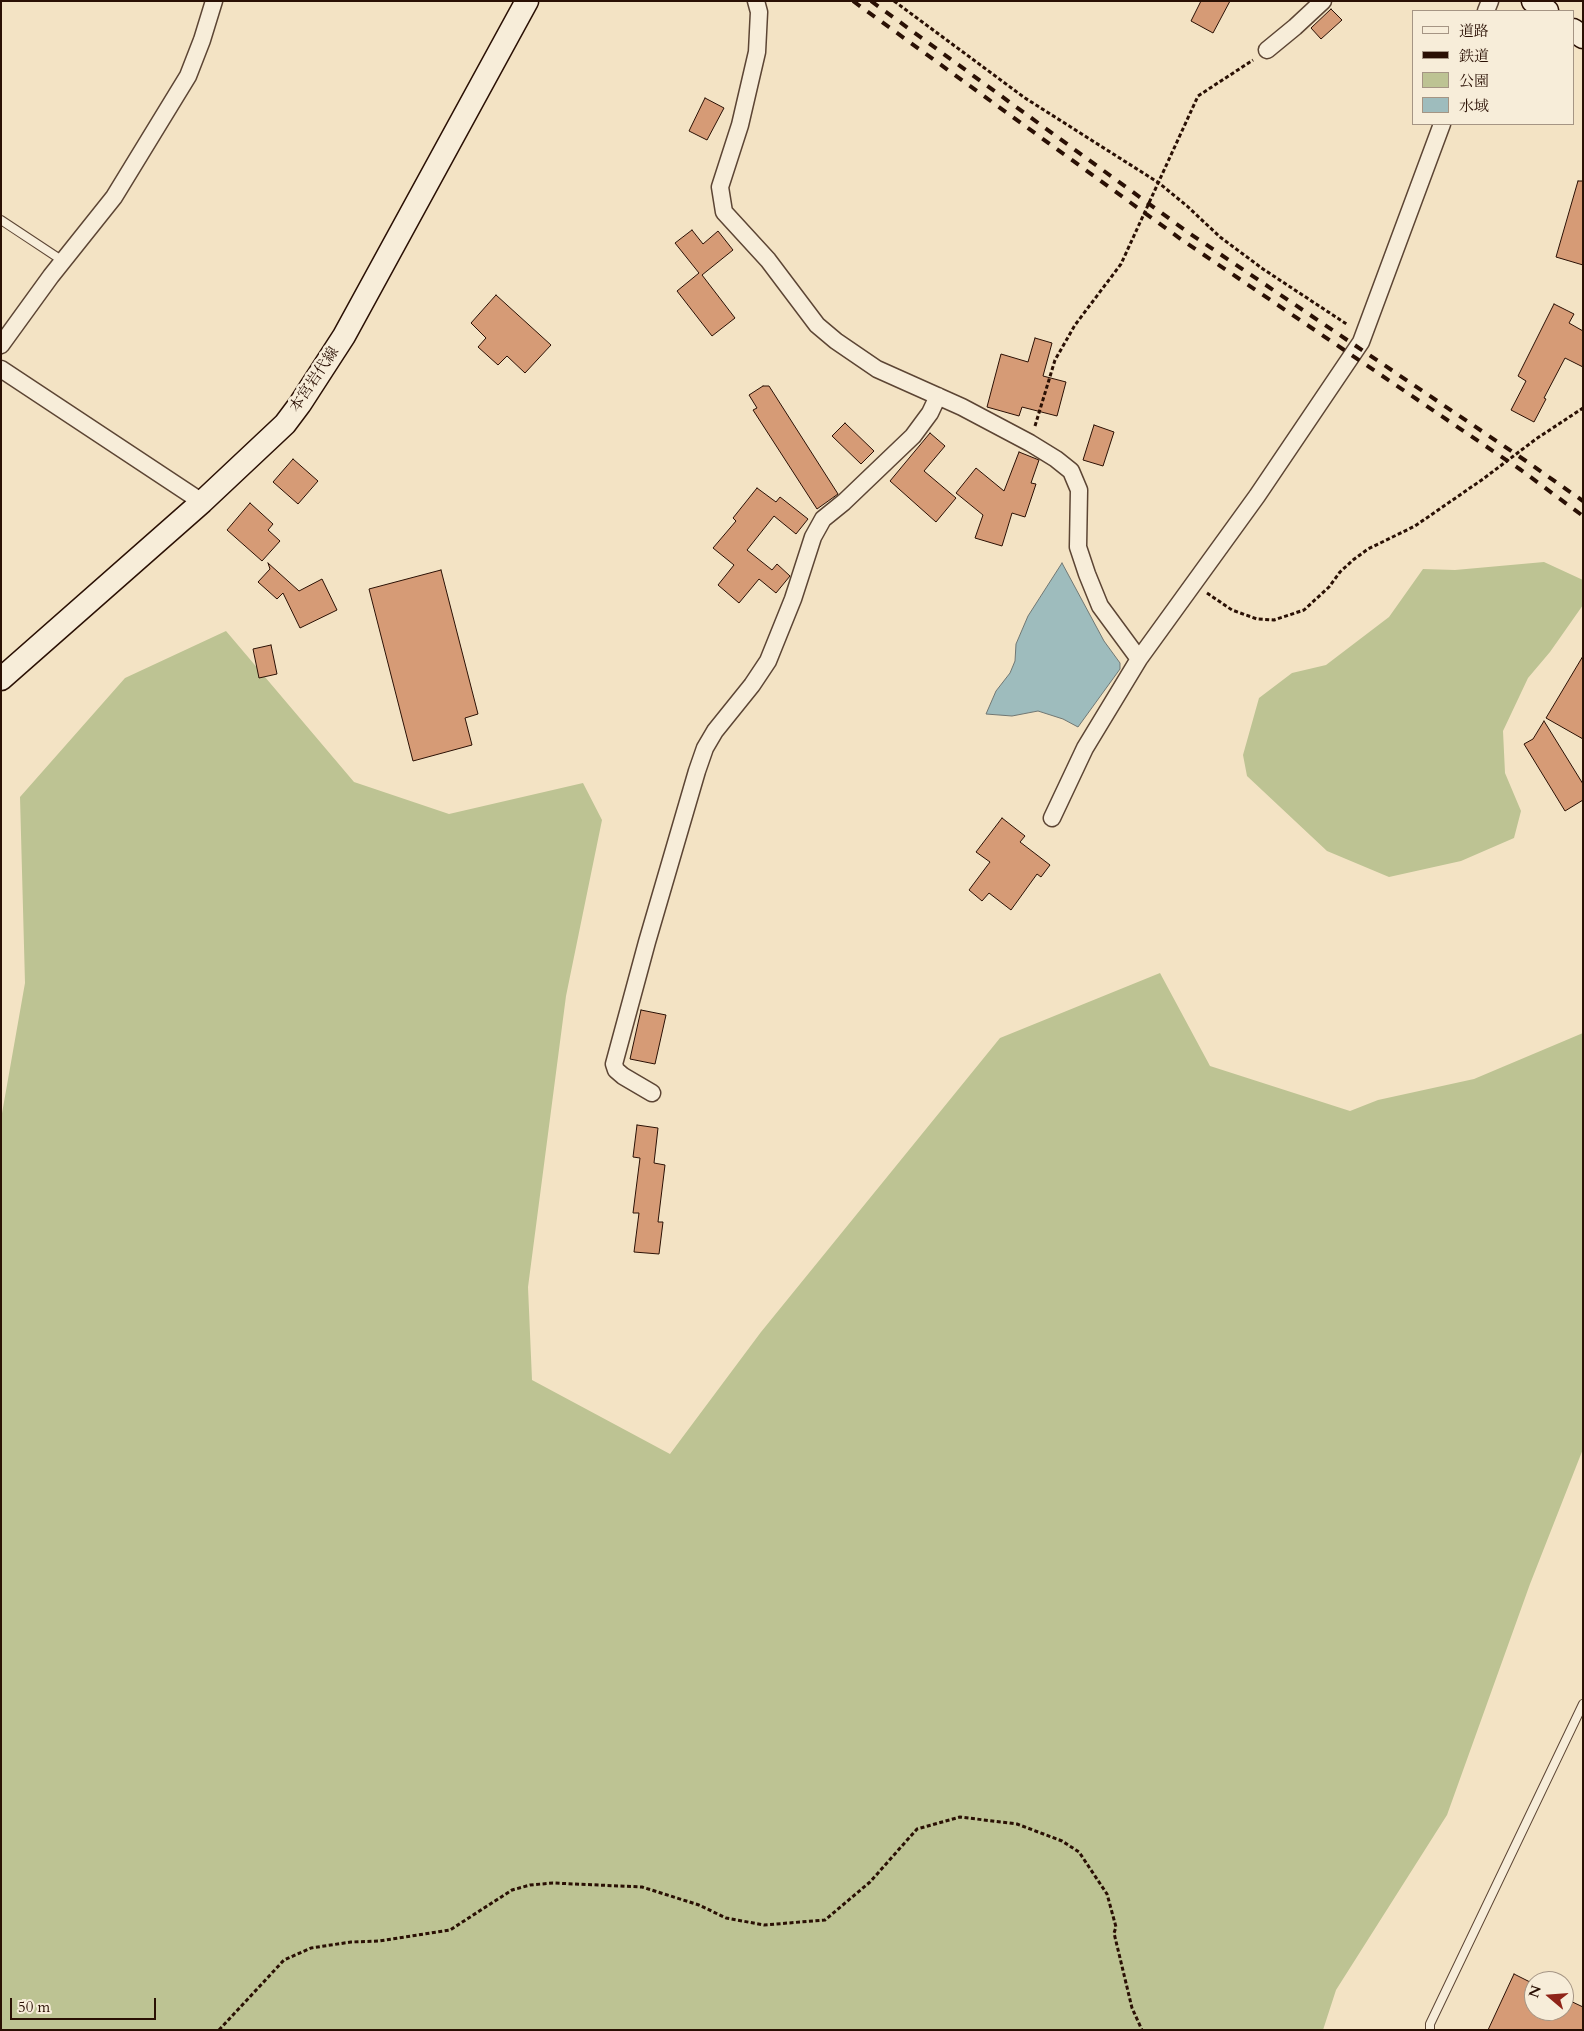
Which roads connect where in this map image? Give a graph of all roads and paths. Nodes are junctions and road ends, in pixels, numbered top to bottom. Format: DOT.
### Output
graph roads {
  1 [pos="214,1"];
  2 [pos="528,1"];
  3 [pos="756,1"];
  4 [pos="894,1"];
  5 [pos="1323,1"];
  6 [pos="1533,1"];
  7 [pos="1546,10"];
  8 [pos="1267,50"];
  9 [pos="1442,125"];
  10 [pos="1159,183"];
  11 [pos="1,220"];
  12 [pos="63,261"];
  13 [pos="1365,333"];
  14 [pos="1,345"];
  15 [pos="1,369"];
  16 [pos="938,396"];
  17 [pos="1583,408"];
  18 [pos="1030,443"];
  19 [pos="202,502"];
  20 [pos="1194,584"];
  21 [pos="1139,658"];
  22 [pos="1,679"];
  23 [pos="1052,818"];
  24 [pos="652,1094"];
  25 [pos="1583,1704"];
  26 [pos="219,2030"];
  27 [pos="1142,2030"];
  28 [pos="1430,2030"];
  1 -- 12 [label="street"];
  2 -- 19 [label="main road, 本宮岩代線"];
  3 -- 16 [label="street"];
  4 -- 10 [label="path"];
  5 -- 8 [label="street"];
  6 -- 7 [label="main road"];
  8 -- 10 [label="path"];
  9 -- 13 [label="street"];
  10 -- 13 [label="path"];
  10 -- 18 [label="path"];
  11 -- 12 [label="lane"];
  12 -- 14 [label="street"];
  13 -- 20 [label="street"];
  15 -- 19 [label="street"];
  16 -- 18 [label="street"];
  16 -- 24 [label="street"];
  17 -- 20 [label="path"];
  18 -- 21 [label="street"];
  19 -- 22 [label="main road, 本宮岩代線"];
  20 -- 21 [label="street"];
  21 -- 23 [label="street"];
  25 -- 28 [label="lane"];
  26 -- 27 [label="path"];
}
